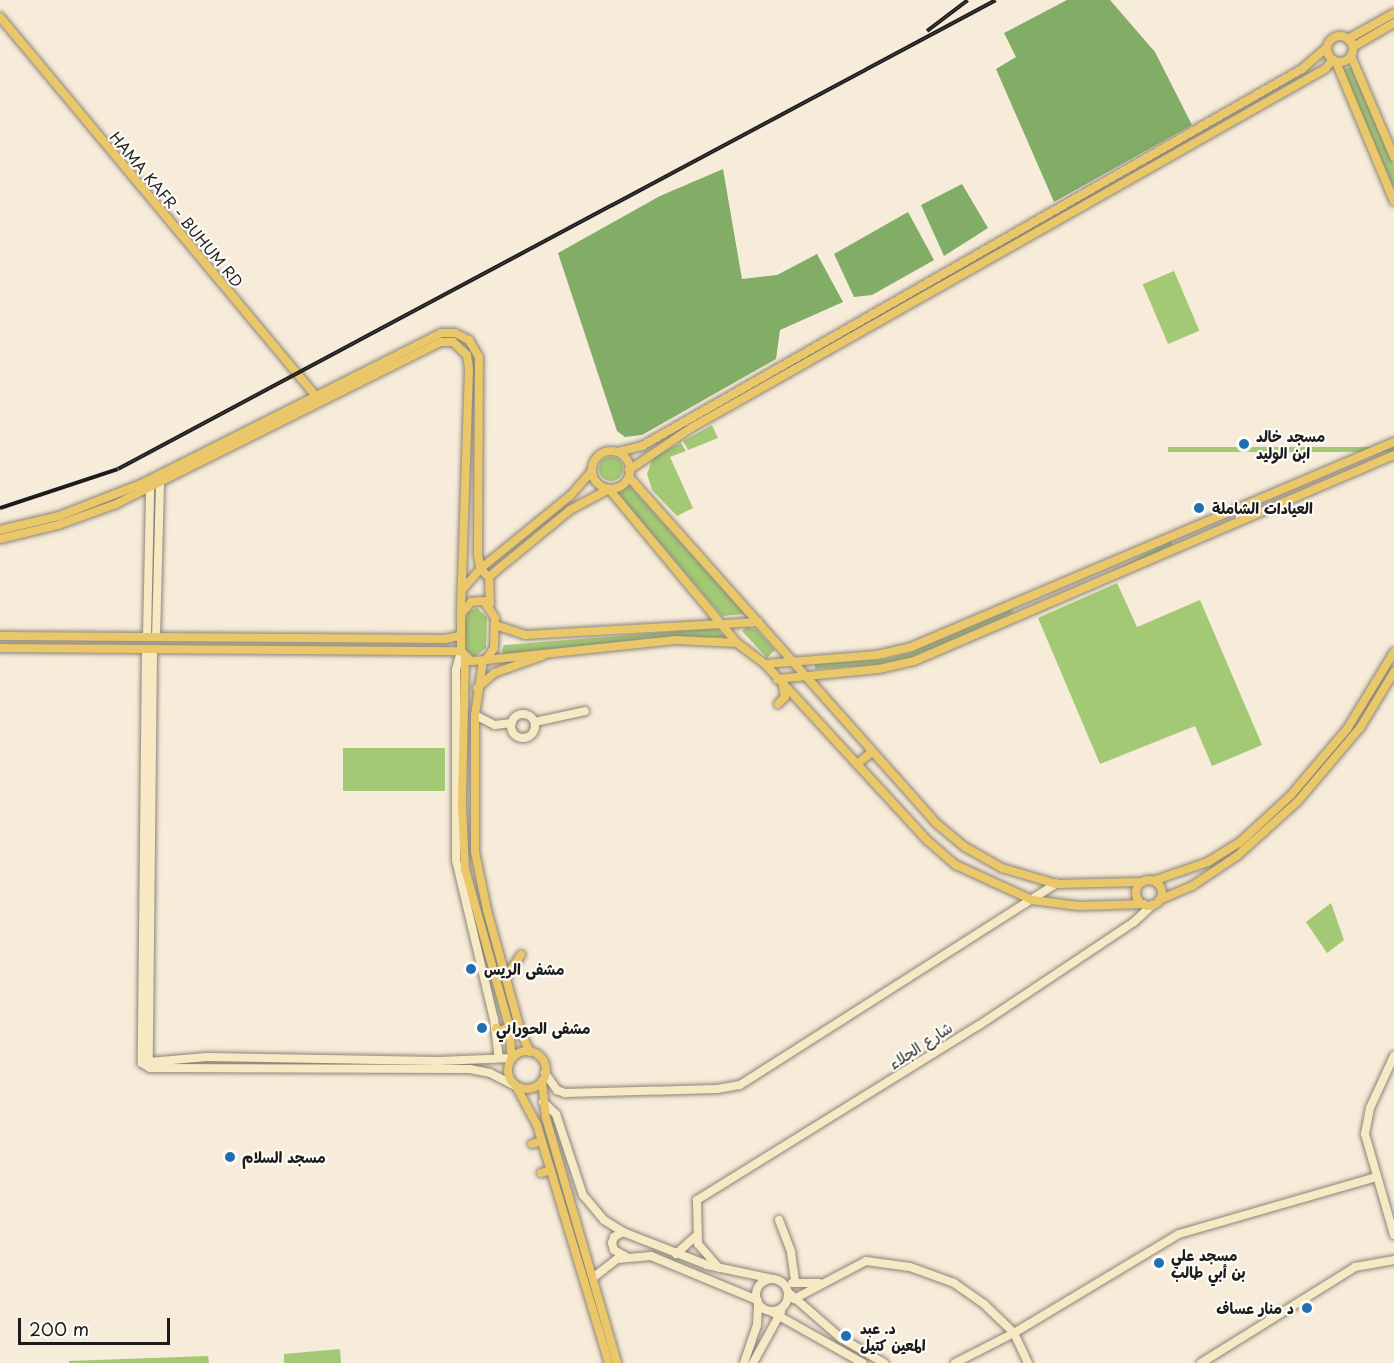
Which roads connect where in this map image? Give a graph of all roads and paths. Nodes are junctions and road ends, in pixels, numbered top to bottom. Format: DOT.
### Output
graph roads {
  1 [pos="1394,13"];
  2 [pos="0,17"];
  3 [pos="1394,23"];
  4 [pos="1326,47"];
  5 [pos="1351,47"];
  6 [pos="1334,61"];
  7 [pos="1325,69"];
  8 [pos="1341,77"];
  9 [pos="1394,157"];
  10 [pos="1394,201"];
  11 [pos="315,394"];
  12 [pos="320,403"];
  13 [pos="1394,442"];
  14 [pos="224,447"];
  15 [pos="618,452"];
  16 [pos="1394,455"];
  17 [pos="592,471"];
  18 [pos="629,473"];
  19 [pos="160,483"];
  20 [pos="150,489"];
  21 [pos="609,489"];
  22 [pos="114,500"];
  23 [pos="0,530"];
  24 [pos="1177,534"];
  25 [pos="0,539"];
  26 [pos="1182,546"];
  27 [pos="480,569"];
  28 [pos="489,578"];
  29 [pos="461,592"];
  30 [pos="490,604"];
  31 [pos="461,614"];
  32 [pos="759,622"];
  33 [pos="721,623"];
  34 [pos="495,625"];
  35 [pos="0,636"];
  36 [pos="459,636"];
  37 [pos="151,637"];
  38 [pos="737,643"];
  39 [pos="0,648"];
  40 [pos="149,649"];
  41 [pos="1394,652"];
  42 [pos="463,655"];
  43 [pos="543,655"];
  44 [pos="484,661"];
  45 [pos="793,661"];
  46 [pos="765,664"];
  47 [pos="1394,672"];
  48 [pos="807,677"];
  49 [pos="780,682"];
  50 [pos="477,688"];
  51 [pos="778,704"];
  52 [pos="585,711"];
  53 [pos="475,715"];
  54 [pos="535,722"];
  55 [pos="512,723"];
  56 [pos="872,752"];
  57 [pos="857,764"];
  58 [pos="1153,881"];
  59 [pos="1142,882"];
  60 [pos="1056,884"];
  61 [pos="1032,900"];
  62 [pos="1152,903"];
  63 [pos="521,955"];
  64 [pos="506,977"];
  65 [pos="509,1026"];
  66 [pos="496,1028"];
  67 [pos="530,1052"];
  68 [pos="1394,1056"];
  69 [pos="499,1057"];
  70 [pos="512,1058"];
  71 [pos="544,1077"];
  72 [pos="516,1086"];
  73 [pos="543,1102"];
  74 [pos="542,1141"];
  75 [pos="532,1144"];
  76 [pos="551,1170"];
  77 [pos="541,1173"];
  78 [pos="1377,1177"];
  79 [pos="779,1220"];
  80 [pos="623,1232"];
  81 [pos="1394,1235"];
  82 [pos="695,1237"];
  83 [pos="676,1254"];
  84 [pos="626,1256"];
  85 [pos="1392,1258"];
  86 [pos="719,1268"];
  87 [pos="594,1277"];
  88 [pos="773,1279"];
  89 [pos="795,1282"];
  90 [pos="820,1283"];
  91 [pos="790,1292"];
  92 [pos="757,1301"];
  93 [pos="778,1311"];
  94 [pos="1014,1333"];
  95 [pos="609,1363"];
  96 [pos="617,1363"];
  97 [pos="744,1363"];
  98 [pos="753,1363"];
  99 [pos="863,1363"];
  100 [pos="884,1363"];
  101 [pos="955,1363"];
  102 [pos="1028,1363"];
  103 [pos="1201,1363"];
  1 -- 5 [label="main road"];
  2 -- 11 [label="main road, HAMA KAFR - BUHUM RD"];
  3 -- 5 [label="main road"];
  4 -- 5 [label="main road"];
  4 -- 6 [label="main road"];
  4 -- 15 [label="main road"];
  5 -- 6 [label="main road"];
  5 -- 9 [label="main road"];
  6 -- 7 [label="main road"];
  6 -- 8 [label="main road"];
  7 -- 8 [label="main road"];
  7 -- 18 [label="main road"];
  8 -- 10 [label="main road"];
  11 -- 12 [label="main road, HAMA KAFR - BUHUM RD"];
  11 -- 14 [label="main road"];
  11 -- 27 [label="main road"];
  12 -- 14 [label="main road"];
  12 -- 29 [label="main road"];
  13 -- 24 [label="main road"];
  14 -- 19 [label="main road"];
  14 -- 22 [label="main road"];
  15 -- 17 [label="main road"];
  15 -- 18 [label="main road"];
  16 -- 26 [label="main road"];
  17 -- 21 [label="main road"];
  17 -- 27 [label="main road"];
  18 -- 21 [label="main road"];
  18 -- 32 [label="main road"];
  19 -- 20 [label="main road"];
  19 -- 37 [label="main road"];
  20 -- 22 [label="main road"];
  20 -- 37 [label="main road"];
  21 -- 28 [label="main road"];
  21 -- 33 [label="main road"];
  22 -- 23 [label="main road"];
  22 -- 25 [label="main road"];
  24 -- 26 [label="main road"];
  24 -- 45 [label="main road"];
  26 -- 48 [label="main road"];
  27 -- 28 [label="main road"];
  27 -- 29 [label="main road"];
  28 -- 30 [label="main road"];
  29 -- 31 [label="main road"];
  30 -- 31 [label="main road"];
  30 -- 34 [label="main road"];
  31 -- 36 [label="main road"];
  32 -- 33 [label="main road"];
  32 -- 45 [label="main road"];
  33 -- 34 [label="main road"];
  33 -- 38 [label="main road"];
  34 -- 44 [label="main road"];
  35 -- 37 [label="main road"];
  36 -- 37 [label="main road"];
  36 -- 42 [label="main road"];
  38 -- 43 [label="main road"];
  38 -- 46 [label="main road"];
  39 -- 40 [label="main road"];
  40 -- 42 [label="main road"];
  40 -- 69 [label="main road"];
  40 -- 72 [label="main road"];
  41 -- 58 [label="main road"];
  42 -- 44 [label="main road"];
  42 -- 65 [label="main road"];
  42 -- 66 [label="main road"];
  43 -- 44 [label="main road"];
  43 -- 50 [label="main road"];
  44 -- 50 [label="main road"];
  45 -- 46 [label="main road"];
  45 -- 48 [label="main road"];
  46 -- 49 [label="main road"];
  47 -- 62 [label="main road"];
  48 -- 49 [label="main road"];
  48 -- 56 [label="main road"];
  49 -- 51 [label="main road"];
  49 -- 57 [label="main road"];
  50 -- 53 [label="main road"];
  52 -- 54 [label="main road"];
  53 -- 55 [label="main road"];
  53 -- 64 [label="main road"];
  54 -- 55 [label="main road"];
  54 -- 55 [label="main road"];
  56 -- 57 [label="main road"];
  56 -- 60 [label="main road"];
  57 -- 61 [label="main road"];
  58 -- 59 [label="main road"];
  58 -- 62 [label="main road"];
  59 -- 60 [label="main road"];
  59 -- 62 [label="main road"];
  60 -- 61 [label="main road"];
  61 -- 62 [label="main road"];
  61 -- 71 [label="main road"];
  62 -- 82 [label="main road, شارع الجلاء"];
  63 -- 64 [label="main road"];
  64 -- 67 [label="main road"];
  65 -- 66 [label="main road"];
  65 -- 70 [label="main road"];
  66 -- 69 [label="main road"];
  67 -- 70 [label="main road"];
  67 -- 71 [label="main road"];
  68 -- 78 [label="main road"];
  69 -- 70 [label="main road"];
  70 -- 72 [label="main road"];
  71 -- 72 [label="main road"];
  71 -- 73 [label="main road"];
  72 -- 74 [label="main road"];
  73 -- 80 [label="main road"];
  73 -- 87 [label="main road"];
  74 -- 75 [label="main road"];
  74 -- 76 [label="main road"];
  76 -- 77 [label="main road"];
  76 -- 95 [label="main road"];
  78 -- 81 [label="main road"];
  78 -- 94 [label="main road"];
  79 -- 89 [label="main road"];
  80 -- 83 [label="main road"];
  80 -- 84 [label="main road"];
  82 -- 83 [label="main road"];
  82 -- 86 [label="main road"];
  83 -- 86 [label="main road"];
  84 -- 87 [label="main road"];
  84 -- 92 [label="main road"];
  85 -- 103 [label="main road"];
  86 -- 88 [label="main road"];
  87 -- 96 [label="main road"];
  88 -- 91 [label="main road"];
  88 -- 92 [label="main road"];
  89 -- 90 [label="main road"];
  89 -- 91 [label="main road"];
  90 -- 91 [label="main road"];
  90 -- 94 [label="main road"];
  91 -- 93 [label="main road"];
  91 -- 100 [label="main road"];
  92 -- 93 [label="main road"];
  92 -- 97 [label="main road"];
  93 -- 98 [label="main road"];
  93 -- 99 [label="main road"];
  94 -- 101 [label="main road"];
  94 -- 102 [label="main road"];
}
